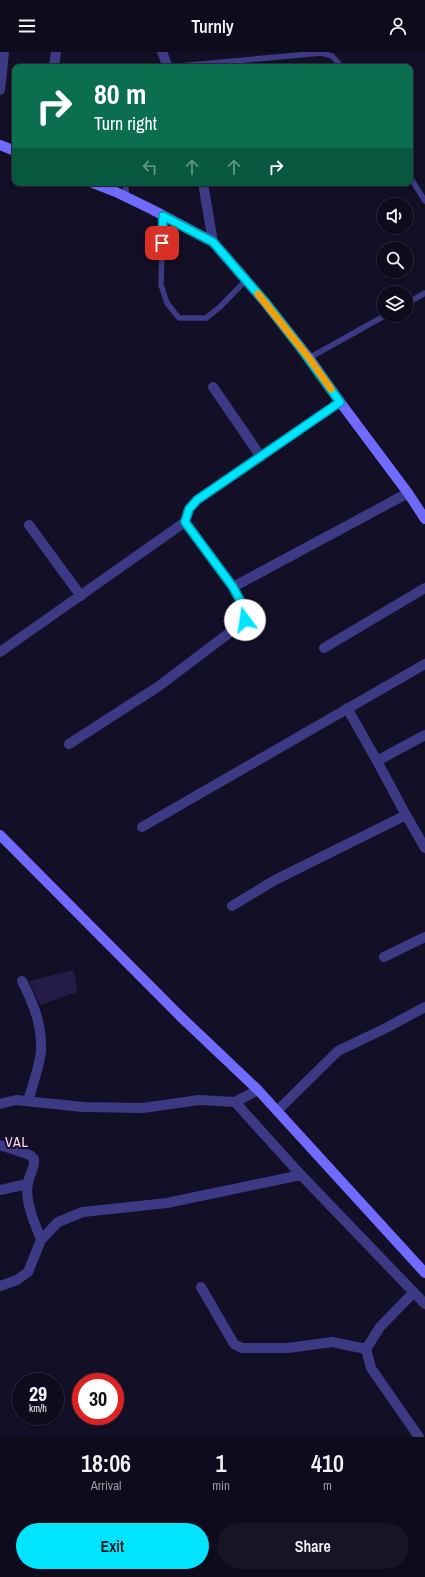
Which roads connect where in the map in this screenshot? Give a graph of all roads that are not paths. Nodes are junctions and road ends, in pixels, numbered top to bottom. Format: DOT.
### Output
graph roads {
  1 [pos="4,52"];
  2 [pos="56,52"];
  3 [pos="162,52"];
  4 [pos="54,64"];
  5 [pos="167,64"];
  6 [pos="201,64"];
  7 [pos="339,64"];
  8 [pos="0,90"];
  9 [pos="0,145"];
  10 [pos="12,150"];
  11 [pos="413,182"];
  12 [pos="101,186"];
  13 [pos="125,186"];
  14 [pos="204,186"];
  15 [pos="127,197"];
  16 [pos="425,201"];
  17 [pos="163,216"];
  18 [pos="213,242"];
  19 [pos="246,280"];
  20 [pos="424,296"];
  21 [pos="413,301"];
  22 [pos="377,320"];
  23 [pos="309,358"];
  24 [pos="213,387"];
  25 [pos="340,402"];
  26 [pos="261,457"];
  27 [pos="408,493"];
  28 [pos="425,519"];
  29 [pos="185,522"];
  30 [pos="29,525"];
  31 [pos="233,587"];
  32 [pos="425,588"];
  33 [pos="81,596"];
  34 [pos="324,648"];
  35 [pos="0,652"];
  36 [pos="425,664"];
  37 [pos="347,708"];
  38 [pos="425,735"];
  39 [pos="69,744"];
  40 [pos="377,761"];
  41 [pos="406,815"];
  42 [pos="142,827"];
  43 [pos="0,835"];
  44 [pos="425,848"];
  45 [pos="232,906"];
  46 [pos="425,938"];
  47 [pos="384,957"];
  48 [pos="22,981"];
  49 [pos="425,1007"];
  50 [pos="258,1090"];
  51 [pos="28,1100"];
  52 [pos="235,1102"];
  53 [pos="0,1104"];
  54 [pos="277,1111"];
  55 [pos="0,1145"];
  56 [pos="301,1175"];
  57 [pos="28,1184"];
  58 [pos="0,1190"];
  59 [pos="41,1240"];
  60 [pos="425,1273"];
  61 [pos="0,1286"];
  62 [pos="201,1287"];
  63 [pos="414,1292"];
  64 [pos="425,1304"];
  65 [pos="366,1349"];
  66 [pos="417,1437"];
  1 -- 8 [label="street"];
  2 -- 4 [label="street"];
  3 -- 5 [label="street"];
  6 -- 7 [label="lane"];
  9 -- 10 [label="street"];
  11 -- 16 [label="lane"];
  12 -- 15 [label="street"];
  13 -- 15 [label="lane"];
  14 -- 18 [label="street"];
  15 -- 17 [label="street"];
  17 -- 18 [label="street"];
  17 -- 19 [label="lane"];
  18 -- 19 [label="street"];
  19 -- 23 [label="street"];
  20 -- 21 [label="lane"];
  22 -- 23 [label="lane"];
  23 -- 25 [label="street"];
  24 -- 26 [label="street"];
  25 -- 26 [label="street"];
  25 -- 27 [label="street"];
  26 -- 29 [label="street"];
  27 -- 28 [label="street"];
  27 -- 31 [label="street"];
  29 -- 31 [label="street"];
  29 -- 33 [label="street"];
  30 -- 33 [label="street"];
  31 -- 39 [label="street"];
  32 -- 34 [label="street"];
  33 -- 35 [label="street"];
  36 -- 37 [label="street"];
  37 -- 40 [label="street"];
  37 -- 42 [label="street"];
  38 -- 40 [label="street"];
  40 -- 41 [label="street"];
  41 -- 44 [label="street"];
  41 -- 45 [label="street"];
  43 -- 50 [label="street"];
  46 -- 47 [label="street"];
  48 -- 51 [label="street"];
  49 -- 54 [label="street"];
  50 -- 52 [label="street"];
  50 -- 54 [label="street"];
  51 -- 52 [label="street"];
  51 -- 53 [label="street"];
  52 -- 56 [label="street"];
  54 -- 60 [label="street"];
  55 -- 57 [label="street"];
  56 -- 59 [label="street"];
  56 -- 63 [label="street"];
  57 -- 58 [label="street"];
  57 -- 59 [label="street"];
  59 -- 61 [label="street"];
  62 -- 65 [label="street"];
  63 -- 64 [label="street"];
  63 -- 65 [label="street"];
  65 -- 66 [label="street"];
}
